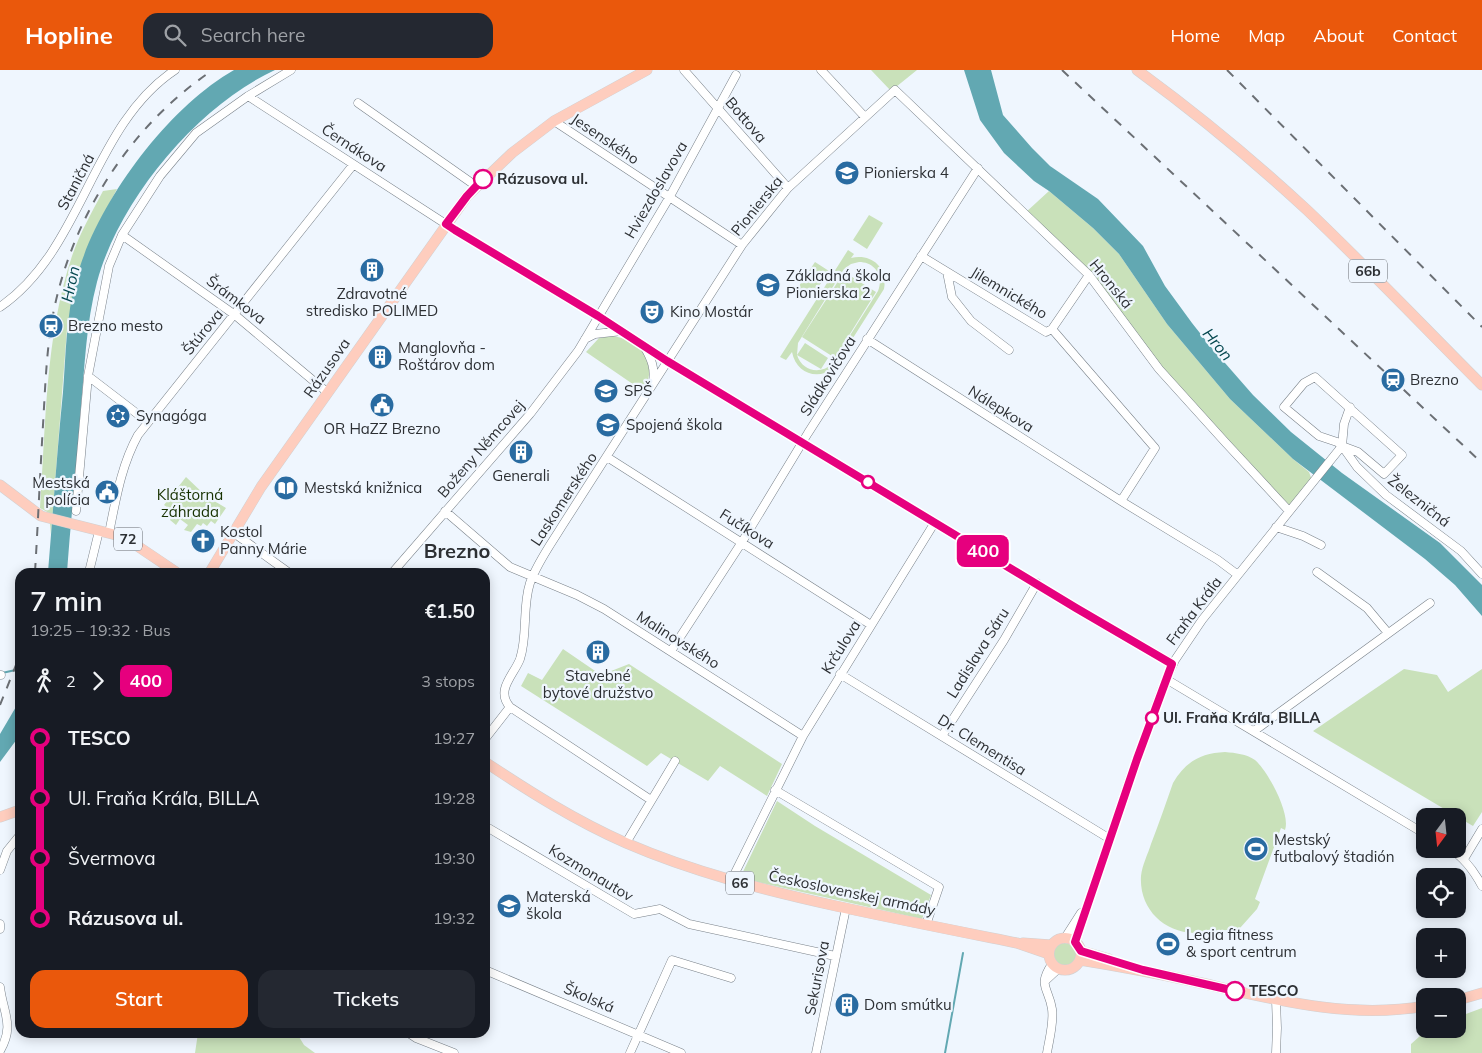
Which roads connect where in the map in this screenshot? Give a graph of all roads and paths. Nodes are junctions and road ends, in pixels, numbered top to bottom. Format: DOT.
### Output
graph roads {
  1 [pos="175,70"];
  2 [pos="291,70"];
  3 [pos="647,70"];
  4 [pos="684,70"];
  5 [pos="821,70"];
  6 [pos="1137,70"];
  7 [pos="736,75"];
  8 [pos="895,90"];
  9 [pos="248,96"];
  10 [pos="358,103"];
  11 [pos="717,108"];
  12 [pos="865,117"];
  13 [pos="554,121"];
  14 [pos="353,165"];
  15 [pos="978,168"];
  16 [pos="476,186"];
  17 [pos="788,188"];
  18 [pos="669,198"];
  19 [pos="446,224"];
  20 [pos="122,235"];
  21 [pos="742,245"];
  22 [pos="921,256"];
  23 [pos="947,272"];
  24 [pos="1089,275"];
  25 [pos="0,307"];
  26 [pos="234,315"];
  27 [pos="598,316"];
  28 [pos="1052,329"];
  29 [pos="622,331"];
  30 [pos="868,339"];
  31 [pos="585,340"];
  32 [pos="644,346"];
  33 [pos="1009,350"];
  34 [pos="667,361"];
  35 [pos="88,376"];
  36 [pos="1482,385"];
  37 [pos="650,389"];
  38 [pos="328,393"];
  39 [pos="1350,407"];
  40 [pos="148,422"];
  41 [pos="803,442"];
  42 [pos="1342,446"];
  43 [pos="607,457"];
  44 [pos="2,489"];
  45 [pos="1121,501"];
  46 [pos="76,511"];
  47 [pos="445,511"];
  48 [pos="1289,511"];
  49 [pos="935,522"];
  50 [pos="1276,527"];
  51 [pos="104,532"];
  52 [pos="234,532"];
  53 [pos="742,542"];
  54 [pos="1321,545"];
  55 [pos="90,568"];
  56 [pos="170,568"];
  57 [pos="212,568"];
  58 [pos="283,568"];
  59 [pos="396,568"];
  60 [pos="1317,572"];
  61 [pos="1482,574"];
  62 [pos="1238,575"];
  63 [pos="532,577"];
  64 [pos="1037,583"];
  65 [pos="1430,603"];
  66 [pos="871,625"];
  67 [pos="1388,633"];
  68 [pos="671,651"];
  69 [pos="1172,664"];
  70 [pos="840,674"];
  71 [pos="1166,679"];
  72 [pos="510,707"];
  73 [pos="1254,731"];
  74 [pos="490,733"];
  75 [pos="803,736"];
  76 [pos="942,736"];
  77 [pos="675,761"];
  78 [pos="490,765"];
  79 [pos="776,790"];
  80 [pos="652,800"];
  81 [pos="15,812"];
  82 [pos="0,818"];
  83 [pos="490,829"];
  84 [pos="1416,829"];
  85 [pos="1482,829"];
  86 [pos="1110,839"];
  87 [pos="15,841"];
  88 [pos="626,843"];
  89 [pos="1464,859"];
  90 [pos="0,870"];
  91 [pos="731,881"];
  92 [pos="1482,886"];
  93 [pos="846,908"];
  94 [pos="0,924"];
  95 [pos="926,925"];
  96 [pos="0,929"];
  97 [pos="1075,948"];
  98 [pos="835,956"];
  99 [pos="1052,958"];
  100 [pos="490,972"];
  101 [pos="731,978"];
  102 [pos="0,987"];
  103 [pos="1482,993"];
  104 [pos="1466,998"];
  105 [pos="1276,1000"];
  106 [pos="1416,1007"];
  107 [pos="638,1034"];
  108 [pos="423,1038"];
  109 [pos="0,1051"];
  110 [pos="454,1053"];
  111 [pos="630,1053"];
  112 [pos="681,1053"];
  113 [pos="816,1053"];
  114 [pos="1046,1053"];
  115 [pos="1276,1053"];
  1 -- 25 [label="street, Staničná"];
  2 -- 9 [label="street"];
  3 -- 13 [label="main road, Rázusova"];
  4 -- 11 [label="street, Bottova"];
  5 -- 12 [label="street"];
  6 -- 36 [label="main road, 66b"];
  7 -- 11 [label="street, Hviezdoslavova"];
  8 -- 12 [label="street, Pionierska"];
  8 -- 15 [label="street, Hronská"];
  9 -- 14 [label="street, Černákova"];
  9 -- 20 [label="street"];
  10 -- 16 [label="street"];
  11 -- 17 [label="street, Bottova"];
  11 -- 18 [label="street, Hviezdoslavova"];
  12 -- 17 [label="street, Pionierska"];
  13 -- 16 [label="main road, Rázusova"];
  13 -- 18 [label="street, Jesenského"];
  14 -- 19 [label="street, Černákova"];
  14 -- 26 [label="street, Štúrova"];
  15 -- 22 [label="street, Sládkovičova"];
  15 -- 24 [label="street, Hronská"];
  16 -- 19 [label="main road, Rázusova"];
  17 -- 21 [label="street, Pionierska"];
  18 -- 21 [label="street, Jesenského"];
  18 -- 27 [label="street, Hviezdoslavova"];
  19 -- 27 [label="street, Černákova"];
  19 -- 38 [label="main road, Rázusova"];
  20 -- 26 [label="street, Šrámkova"];
  20 -- 35 [label="street"];
  21 -- 34 [label="street, Pionierska"];
  22 -- 23 [label="street, Jilemnického"];
  22 -- 30 [label="street, Sládkovičova"];
  23 -- 28 [label="street, Jilemnického"];
  23 -- 33 [label="street"];
  24 -- 28 [label="street, Jilemnického"];
  24 -- 48 [label="street, Hronská"];
  26 -- 38 [label="street, Šrámkova"];
  26 -- 40 [label="street, Štúrova"];
  27 -- 29 [label="street, Černákova"];
  27 -- 31 [label="street, Boženy Němcovej"];
  28 -- 45 [label="street"];
  29 -- 31 [label="street"];
  29 -- 32 [label="street, Černákova"];
  30 -- 41 [label="street, Sládkovičova"];
  30 -- 45 [label="street, Nálepkova"];
  31 -- 47 [label="street, Boženy Němcovej"];
  32 -- 34 [label="street, Černákova"];
  32 -- 37 [label="street"];
  34 -- 37 [label="street, Laskomerského"];
  34 -- 41 [label="street, Černákova"];
  35 -- 40 [label="street"];
  35 -- 46 [label="street"];
  37 -- 43 [label="street, Laskomerského"];
  38 -- 52 [label="main road, Rázusova"];
  39 -- 42 [label="street"];
  39 -- 42 [label="street, Železničná"];
  39 -- 42 [label="street, Železničná"];
  40 -- 51 [label="street, Štúrova"];
  41 -- 49 [label="street, Černákova"];
  41 -- 53 [label="street, Sládkovičova"];
  42 -- 48 [label="street, Fraňa Kráľa"];
  42 -- 61 [label="street, Železničná"];
  43 -- 53 [label="street, Fučíkova"];
  43 -- 63 [label="street, Laskomerského"];
  44 -- 51 [label="main road, 72"];
  45 -- 62 [label="street, Nálepkova"];
  47 -- 59 [label="street, Boženy Němcovej"];
  47 -- 63 [label="street, Malinovského"];
  48 -- 50 [label="street, Fraňa Kráľa"];
  49 -- 64 [label="street, Černákova"];
  49 -- 66 [label="street, Krčulova"];
  50 -- 54 [label="street"];
  50 -- 62 [label="street, Fraňa Kráľa"];
  51 -- 55 [label="street, Štúrova"];
  51 -- 56 [label="main road, 72"];
  52 -- 57 [label="main road, Rázusova"];
  52 -- 58 [label="street"];
  53 -- 66 [label="street, Fučíkova"];
  53 -- 68 [label="street, Sládkovičova"];
  60 -- 67 [label="street"];
  62 -- 69 [label="street, Fraňa Kráľa"];
  63 -- 68 [label="street, Malinovského"];
  63 -- 72 [label="street"];
  64 -- 69 [label="street, Černákova"];
  64 -- 76 [label="street, Ladislava Sáru"];
  65 -- 67 [label="street"];
  66 -- 70 [label="street, Krčulova"];
  67 -- 73 [label="street"];
  68 -- 75 [label="street, Malinovského"];
  69 -- 71 [label="street, Fraňa Kráľa"];
  70 -- 75 [label="street, Krčulova"];
  70 -- 76 [label="street, Dr. Clementisa"];
  71 -- 73 [label="street"];
  71 -- 86 [label="street, Fraňa Kráľa"];
  72 -- 74 [label="street"];
  72 -- 80 [label="street"];
  73 -- 84 [label="street"];
  75 -- 79 [label="street, Krčulova"];
  76 -- 86 [label="street, Dr. Clementisa"];
  77 -- 80 [label="street"];
  78 -- 88 [label="main road, Československej armády / 66"];
  79 -- 91 [label="street, Krčulova"];
  79 -- 95 [label="street"];
  80 -- 88 [label="street"];
  81 -- 82 [label="main road"];
  83 -- 98 [label="street, Kozmonautov"];
  85 -- 89 [label="street"];
  86 -- 97 [label="street, Fraňa Kráľa"];
  87 -- 90 [label="street"];
  88 -- 91 [label="main road, Československej armády / 66"];
  89 -- 92 [label="street"];
  91 -- 93 [label="main road, Československej armády / 66"];
  93 -- 95 [label="main road, Československej armády / 66"];
  93 -- 98 [label="street, Sekurisova"];
  94 -- 96 [label="street"];
  95 -- 99 [label="main road, Československej armády / 66"];
  97 -- 99 [label="main road"];
  97 -- 99 [label="main road, Československej armády / 66"];
  97 -- 105 [label="main road"];
  98 -- 113 [label="street, Sekurisova"];
  99 -- 114 [label="street"];
  100 -- 107 [label="street, Školská"];
  101 -- 107 [label="street"];
  102 -- 109 [label="street"];
  103 -- 104 [label="main road"];
  105 -- 106 [label="main road"];
  105 -- 115 [label="street"];
  107 -- 111 [label="street"];
  107 -- 112 [label="street, Školská"];
  108 -- 110 [label="street"];
}
